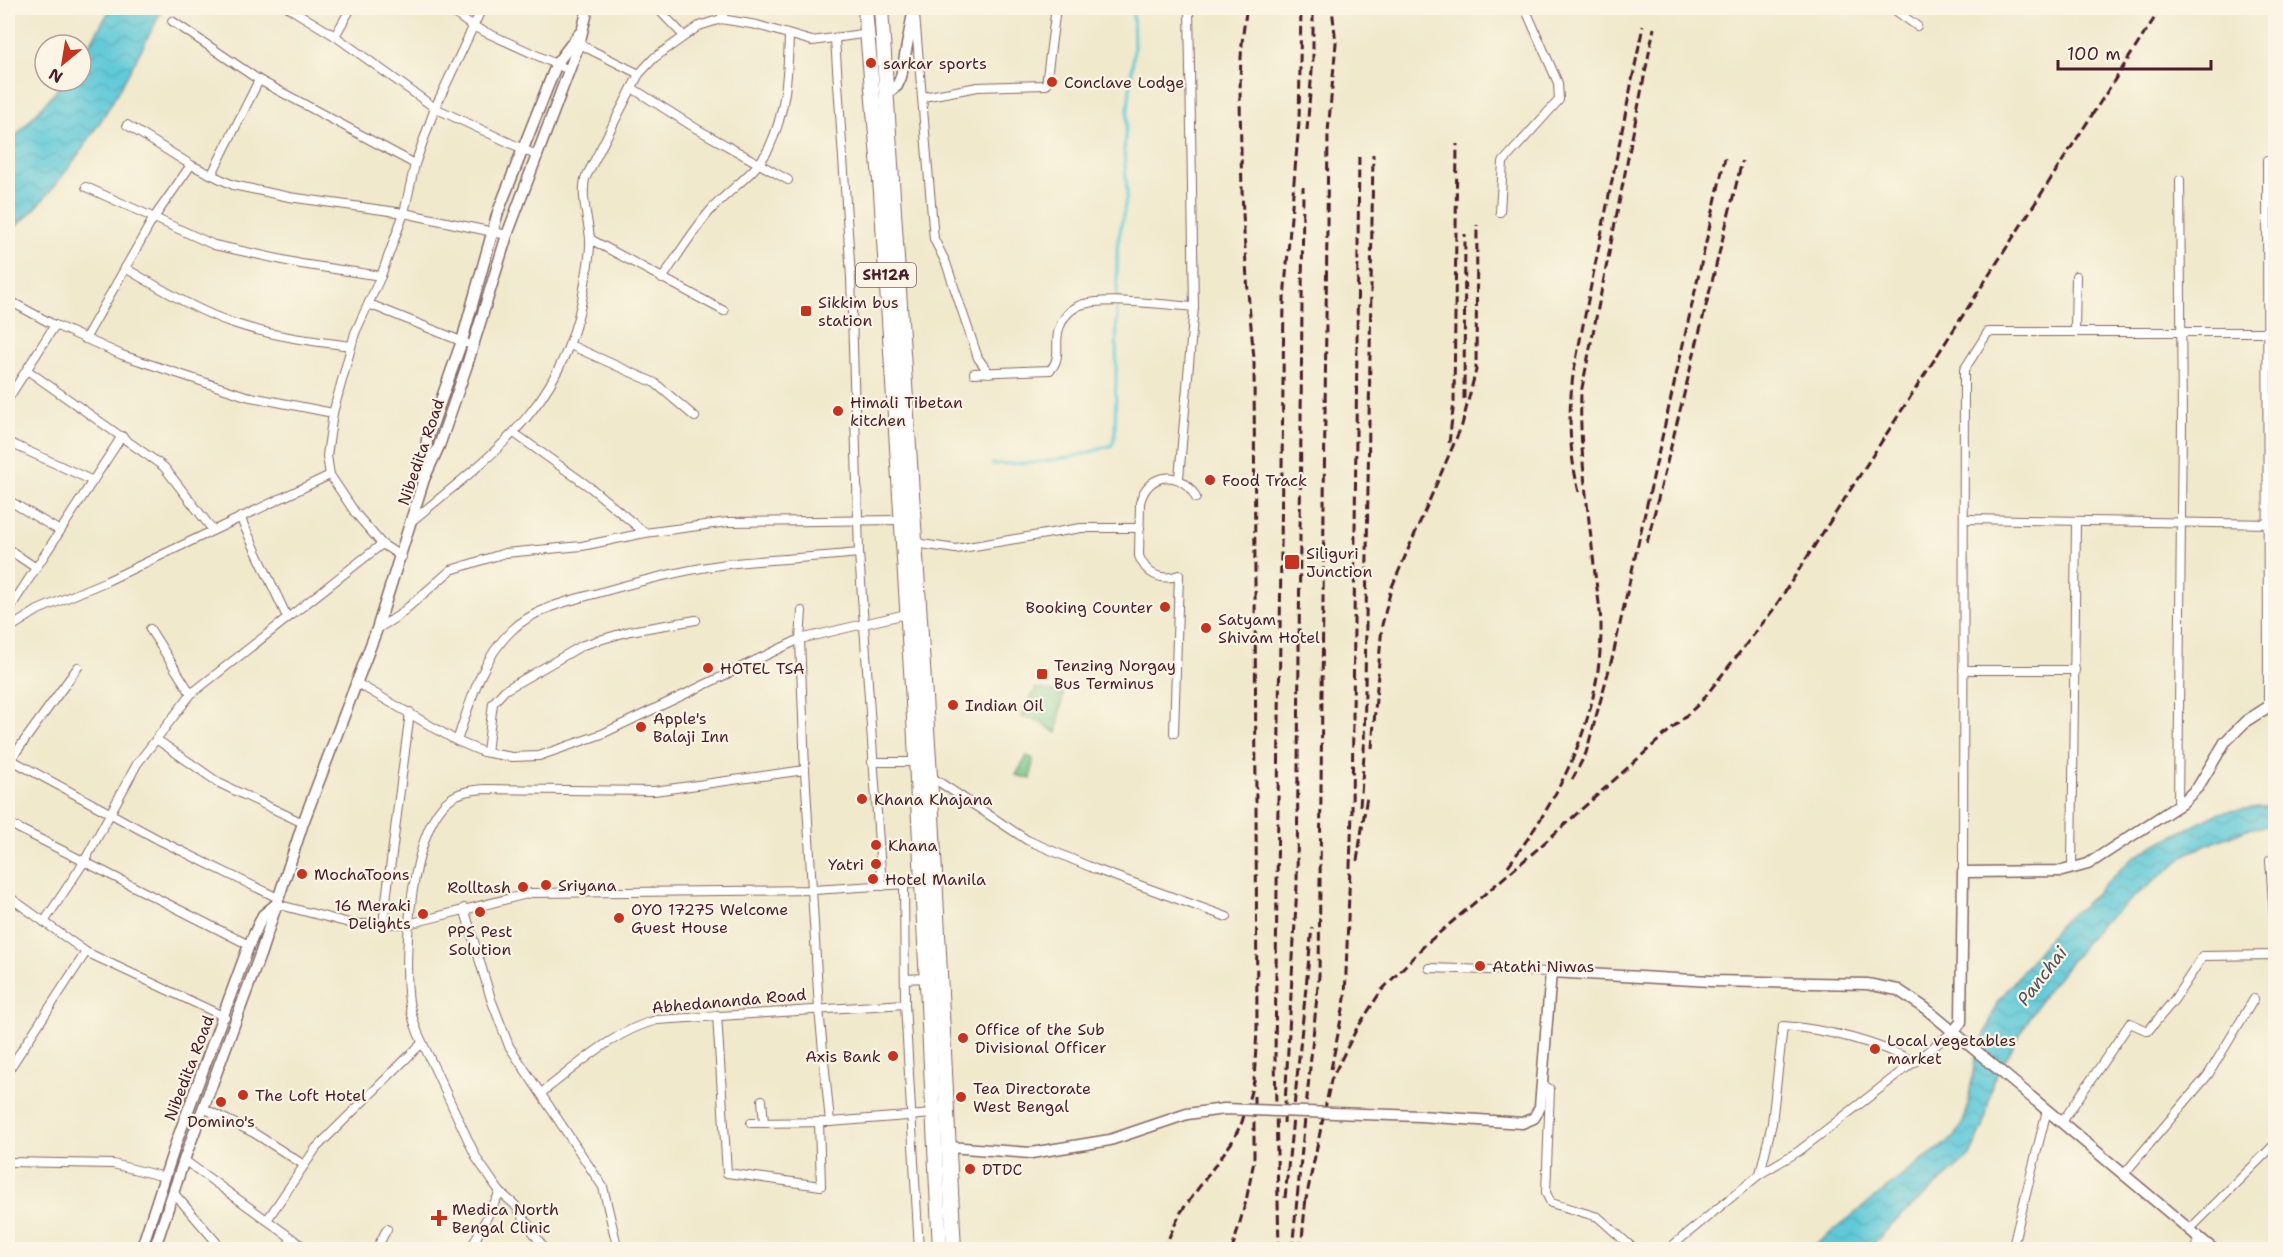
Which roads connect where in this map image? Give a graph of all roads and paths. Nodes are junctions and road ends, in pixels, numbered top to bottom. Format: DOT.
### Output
graph roads {
  1 [pos="289,8"];
  2 [pos="351,8"];
  3 [pos="447,8"];
  4 [pos="482,8"];
  5 [pos="588,8"];
  6 [pos="657,8"];
  7 [pos="726,8"];
  8 [pos="865,8"];
  9 [pos="880,8"];
  10 [pos="914,8"];
  11 [pos="1056,8"];
  12 [pos="1189,8"];
  13 [pos="1525,8"];
  14 [pos="1892,8"];
  15 [pos="721,19"];
  16 [pos="172,21"];
  17 [pos="472,26"];
  18 [pos="1917,26"];
  19 [pos="581,32"];
  20 [pos="869,33"];
  21 [pos="789,35"];
  22 [pos="335,36"];
  23 [pos="684,36"];
  24 [pos="836,39"];
  25 [pos="579,44"];
  26 [pos="557,63"];
  27 [pos="569,70"];
  28 [pos="639,74"];
  29 [pos="260,80"];
  30 [pos="632,88"];
  31 [pos="886,94"];
  32 [pos="923,97"];
  33 [pos="435,108"];
  34 [pos="127,126"];
  35 [pos="523,150"];
  36 [pos="538,156"];
  37 [pos="2276,160"];
  38 [pos="759,163"];
  39 [pos="415,164"];
  40 [pos="191,165"];
  41 [pos="212,174"];
  42 [pos="788,180"];
  43 [pos="2180,180"];
  44 [pos="86,187"];
  45 [pos="1500,212"];
  46 [pos="404,213"];
  47 [pos="153,219"];
  48 [pos="494,232"];
  49 [pos="507,235"];
  50 [pos="590,239"];
  51 [pos="125,268"];
  52 [pos="381,276"];
  53 [pos="2076,276"];
  54 [pos="662,279"];
  55 [pos="8,300"];
  56 [pos="369,304"];
  57 [pos="1194,307"];
  58 [pos="724,311"];
  59 [pos="54,325"];
  60 [pos="2075,332"];
  61 [pos="2181,332"];
  62 [pos="2268,332"];
  63 [pos="85,339"];
  64 [pos="462,341"];
  65 [pos="2272,343"];
  66 [pos="570,345"];
  67 [pos="351,346"];
  68 [pos="473,346"];
  69 [pos="27,370"];
  70 [pos="974,373"];
  71 [pos="989,373"];
  72 [pos="8,399"];
  73 [pos="333,413"];
  74 [pos="695,417"];
  75 [pos="514,433"];
  76 [pos="122,436"];
  77 [pos="8,442"];
  78 [pos="330,475"];
  79 [pos="1179,478"];
  80 [pos="424,479"];
  81 [pos="93,481"];
  82 [pos="1196,498"];
  83 [pos="8,500"];
  84 [pos="240,517"];
  85 [pos="1964,519"];
  86 [pos="412,520"];
  87 [pos="857,520"];
  88 [pos="900,520"];
  89 [pos="2076,521"];
  90 [pos="2181,522"];
  91 [pos="2272,524"];
  92 [pos="1140,528"];
  93 [pos="212,529"];
  94 [pos="60,531"];
  95 [pos="645,533"];
  96 [pos="908,543"];
  97 [pos="382,544"];
  98 [pos="8,549"];
  99 [pos="859,553"];
  100 [pos="402,557"];
  101 [pos="36,568"];
  102 [pos="9,605"];
  103 [pos="802,611"];
  104 [pos="906,614"];
  105 [pos="287,617"];
  106 [pos="696,620"];
  107 [pos="863,623"];
  108 [pos="8,629"];
  109 [pos="150,629"];
  110 [pos="377,629"];
  111 [pos="800,639"];
  112 [pos="78,667"];
  113 [pos="1964,670"];
  114 [pos="2074,670"];
  115 [pos="355,682"];
  116 [pos="191,694"];
  117 [pos="2272,705"];
  118 [pos="410,712"];
  119 [pos="1174,733"];
  120 [pos="156,739"];
  121 [pos="457,741"];
  122 [pos="487,752"];
  123 [pos="9,758"];
  124 [pos="872,762"];
  125 [pos="916,762"];
  126 [pos="805,770"];
  127 [pos="930,776"];
  128 [pos="2178,806"];
  129 [pos="108,813"];
  130 [pos="8,823"];
  131 [pos="303,823"];
  132 [pos="2270,860"];
  133 [pos="84,862"];
  134 [pos="2072,868"];
  135 [pos="1963,872"];
  136 [pos="926,880"];
  137 [pos="904,884"];
  138 [pos="882,886"];
  139 [pos="814,890"];
  140 [pos="8,899"];
  141 [pos="277,901"];
  142 [pos="464,908"];
  143 [pos="1227,917"];
  144 [pos="44,922"];
  145 [pos="383,924"];
  146 [pos="408,924"];
  147 [pos="249,945"];
  148 [pos="2276,946"];
  149 [pos="87,952"];
  150 [pos="2276,955"];
  151 [pos="1429,968"];
  152 [pos="1551,972"];
  153 [pos="926,978"];
  154 [pos="905,979"];
  155 [pos="2254,999"];
  156 [pos="905,1004"];
  157 [pos="819,1009"];
  158 [pos="717,1015"];
  159 [pos="225,1017"];
  160 [pos="1954,1031"];
  161 [pos="422,1043"];
  162 [pos="1915,1062"];
  163 [pos="8,1071"];
  164 [pos="1543,1085"];
  165 [pos="541,1093"];
  166 [pos="762,1100"];
  167 [pos="203,1108"];
  168 [pos="2047,1110"];
  169 [pos="933,1114"];
  170 [pos="911,1116"];
  171 [pos="819,1122"];
  172 [pos="830,1122"];
  173 [pos="2062,1122"];
  174 [pos="751,1123"];
  175 [pos="764,1123"];
  176 [pos="2276,1143"];
  177 [pos="949,1147"];
  178 [pos="184,1160"];
  179 [pos="8,1162"];
  180 [pos="304,1165"];
  181 [pos="1760,1174"];
  182 [pos="2124,1174"];
  183 [pos="165,1178"];
  184 [pos="173,1192"];
  185 [pos="500,1192"];
  186 [pos="267,1220"];
  187 [pos="387,1229"];
  188 [pos="2194,1232"];
  189 [pos="291,1239"];
  190 [pos="141,1250"];
  191 [pos="154,1250"];
  192 [pos="223,1250"];
  193 [pos="285,1250"];
  194 [pos="308,1250"];
  195 [pos="376,1250"];
  196 [pos="470,1250"];
  197 [pos="545,1250"];
  198 [pos="618,1250"];
  199 [pos="919,1250"];
  200 [pos="940,1250"];
  201 [pos="954,1250"];
  202 [pos="1635,1250"];
  203 [pos="1667,1250"];
  204 [pos="2012,1250"];
  205 [pos="2198,1250"];
  206 [pos="2214,1250"];
  1 -- 22 [label="street"];
  2 -- 22 [label="street"];
  3 -- 17 [label="street"];
  4 -- 17 [label="street"];
  5 -- 19 [label="street, Nibedita Road"];
  6 -- 23 [label="street"];
  7 -- 15 [label="street"];
  8 -- 20 [label="main road, SH12A"];
  9 -- 31 [label="main road, SH12A"];
  10 -- 31 [label="street"];
  10 -- 32 [label="street"];
  11 -- 32 [label="street"];
  12 -- 57 [label="street"];
  13 -- 45 [label="street"];
  14 -- 18 [label="street"];
  15 -- 21 [label="street"];
  15 -- 23 [label="street"];
  16 -- 29 [label="street"];
  17 -- 26 [label="street"];
  17 -- 33 [label="street"];
  19 -- 25 [label="street, Nibedita Road"];
  19 -- 26 [label="street"];
  20 -- 24 [label="street"];
  20 -- 88 [label="main road, SH12A"];
  21 -- 24 [label="street"];
  21 -- 38 [label="street"];
  22 -- 33 [label="street"];
  23 -- 28 [label="street"];
  24 -- 87 [label="street"];
  25 -- 27 [label="street, Nibedita Road"];
  25 -- 28 [label="street"];
  26 -- 27 [label="street"];
  26 -- 35 [label="street"];
  27 -- 36 [label="street, Nibedita Road"];
  28 -- 30 [label="street"];
  29 -- 39 [label="street"];
  29 -- 41 [label="street"];
  30 -- 38 [label="street"];
  30 -- 50 [label="street"];
  31 -- 96 [label="main road, SH12A"];
  32 -- 71 [label="street"];
  33 -- 35 [label="street"];
  33 -- 39 [label="street"];
  34 -- 40 [label="street"];
  35 -- 36 [label="street"];
  35 -- 48 [label="street"];
  36 -- 49 [label="street, Nibedita Road"];
  37 -- 62 [label="street"];
  38 -- 42 [label="street"];
  38 -- 54 [label="street"];
  39 -- 46 [label="street"];
  40 -- 41 [label="street"];
  40 -- 47 [label="street"];
  41 -- 46 [label="street"];
  43 -- 61 [label="street"];
  44 -- 47 [label="street"];
  46 -- 48 [label="street"];
  46 -- 52 [label="street"];
  47 -- 51 [label="street"];
  47 -- 52 [label="street"];
  48 -- 49 [label="street"];
  48 -- 64 [label="street"];
  49 -- 68 [label="street, Nibedita Road"];
  50 -- 54 [label="street"];
  50 -- 66 [label="street"];
  51 -- 63 [label="street"];
  51 -- 67 [label="street"];
  52 -- 56 [label="street"];
  53 -- 60 [label="street"];
  54 -- 58 [label="street"];
  55 -- 59 [label="street"];
  56 -- 64 [label="street"];
  56 -- 67 [label="street"];
  57 -- 71 [label="street"];
  57 -- 79 [label="street"];
  59 -- 63 [label="street"];
  59 -- 69 [label="street"];
  60 -- 61 [label="street"];
  60 -- 85 [label="street"];
  61 -- 62 [label="street"];
  61 -- 90 [label="street"];
  62 -- 65 [label="street"];
  63 -- 73 [label="street"];
  64 -- 68 [label="street"];
  64 -- 80 [label="street"];
  65 -- 91 [label="street"];
  66 -- 74 [label="street"];
  66 -- 75 [label="street"];
  67 -- 73 [label="street"];
  68 -- 80 [label="street, Nibedita Road"];
  69 -- 72 [label="street"];
  69 -- 76 [label="street"];
  70 -- 71 [label="street"];
  73 -- 78 [label="street"];
  75 -- 86 [label="street"];
  75 -- 95 [label="street"];
  76 -- 81 [label="street"];
  76 -- 93 [label="street"];
  77 -- 81 [label="street"];
  78 -- 84 [label="street"];
  78 -- 97 [label="street"];
  79 -- 82 [label="street"];
  79 -- 92 [label="street"];
  80 -- 86 [label="street, Nibedita Road"];
  81 -- 94 [label="street"];
  83 -- 94 [label="street"];
  84 -- 93 [label="street"];
  84 -- 105 [label="street"];
  85 -- 89 [label="street"];
  85 -- 113 [label="street"];
  86 -- 100 [label="street, Nibedita Road"];
  87 -- 88 [label="street"];
  87 -- 95 [label="street"];
  87 -- 99 [label="street"];
  88 -- 96 [label="main road, SH12A"];
  89 -- 90 [label="street"];
  89 -- 114 [label="street"];
  90 -- 91 [label="street"];
  90 -- 128 [label="street"];
  91 -- 117 [label="street"];
  92 -- 96 [label="street"];
  92 -- 119 [label="street"];
  93 -- 108 [label="street"];
  94 -- 101 [label="street"];
  95 -- 110 [label="street"];
  96 -- 104 [label="main road, SH12A"];
  96 -- 127 [label="main road, SH12A"];
  97 -- 100 [label="street"];
  97 -- 105 [label="street"];
  98 -- 101 [label="street"];
  99 -- 107 [label="street"];
  99 -- 121 [label="street"];
  100 -- 110 [label="street, Nibedita Road"];
  101 -- 102 [label="street"];
  103 -- 111 [label="street"];
  104 -- 107 [label="street"];
  104 -- 125 [label="main road, SH12A"];
  105 -- 116 [label="street"];
  106 -- 122 [label="street"];
  107 -- 111 [label="street"];
  107 -- 124 [label="street"];
  109 -- 116 [label="street"];
  110 -- 115 [label="street, Nibedita Road"];
  111 -- 122 [label="street"];
  111 -- 126 [label="street"];
  112 -- 123 [label="street"];
  113 -- 114 [label="street"];
  113 -- 135 [label="street"];
  114 -- 134 [label="street"];
  115 -- 118 [label="street"];
  115 -- 131 [label="street, Nibedita Road"];
  116 -- 120 [label="street"];
  117 -- 128 [label="street"];
  118 -- 121 [label="street"];
  118 -- 145 [label="street"];
  120 -- 129 [label="street"];
  120 -- 131 [label="street"];
  121 -- 122 [label="street"];
  123 -- 129 [label="street"];
  124 -- 125 [label="street"];
  124 -- 138 [label="street"];
  125 -- 136 [label="main road, SH12A"];
  126 -- 139 [label="street"];
  126 -- 146 [label="street"];
  127 -- 136 [label="main road, SH12A"];
  127 -- 143 [label="street"];
  128 -- 134 [label="street"];
  129 -- 133 [label="street"];
  129 -- 141 [label="street"];
  130 -- 133 [label="street"];
  131 -- 141 [label="street, Nibedita Road"];
  132 -- 148 [label="street"];
  133 -- 144 [label="street"];
  133 -- 147 [label="street"];
  134 -- 135 [label="street"];
  135 -- 160 [label="street"];
  136 -- 137 [label="street"];
  136 -- 153 [label="main road, SH12A"];
  136 -- 177 [label="main road, SH12A"];
  137 -- 138 [label="street"];
  137 -- 154 [label="street"];
  138 -- 139 [label="street"];
  139 -- 142 [label="street"];
  139 -- 157 [label="street"];
  140 -- 144 [label="street"];
  141 -- 145 [label="street"];
  141 -- 147 [label="street, Nibedita Road"];
  141 -- 167 [label="street, Nibedita Road"];
  142 -- 146 [label="street"];
  142 -- 165 [label="street"];
  144 -- 149 [label="street"];
  145 -- 146 [label="street"];
  146 -- 161 [label="street"];
  147 -- 159 [label="street, Nibedita Road"];
  149 -- 159 [label="street"];
  149 -- 163 [label="street"];
  150 -- 173 [label="street"];
  151 -- 152 [label="street"];
  152 -- 160 [label="street"];
  152 -- 164 [label="street"];
  153 -- 154 [label="street"];
  153 -- 169 [label="main road, SH12A"];
  154 -- 156 [label="street"];
  155 -- 182 [label="street"];
  156 -- 157 [label="street, Abhedananda Road"];
  156 -- 170 [label="street"];
  157 -- 158 [label="street, Abhedananda Road"];
  157 -- 172 [label="street"];
  158 -- 165 [label="street, Abhedananda Road"];
  158 -- 171 [label="street"];
  159 -- 183 [label="street, Nibedita Road"];
  160 -- 162 [label="street"];
  160 -- 168 [label="street"];
  161 -- 180 [label="street"];
  161 -- 185 [label="street"];
  162 -- 181 [label="street"];
  162 -- 181 [label="street"];
  164 -- 177 [label="street, bridge"];
  164 -- 202 [label="street"];
  165 -- 198 [label="street"];
  166 -- 175 [label="street"];
  167 -- 178 [label="street, Nibedita Road"];
  167 -- 180 [label="street"];
  168 -- 173 [label="street"];
  168 -- 204 [label="street"];
  169 -- 170 [label="street"];
  169 -- 200 [label="main road, SH12A"];
  170 -- 172 [label="street"];
  170 -- 199 [label="street"];
  171 -- 172 [label="street"];
  171 -- 175 [label="street"];
  173 -- 182 [label="street"];
  174 -- 175 [label="street"];
  176 -- 188 [label="street"];
  177 -- 201 [label="main road, SH12A"];
  178 -- 184 [label="street, Nibedita Road"];
  178 -- 186 [label="street"];
  179 -- 183 [label="street"];
  180 -- 186 [label="street"];
  181 -- 203 [label="street"];
  182 -- 188 [label="street"];
  183 -- 190 [label="street, Nibedita Road"];
  184 -- 191 [label="street, Nibedita Road"];
  184 -- 192 [label="street"];
  185 -- 196 [label="street"];
  185 -- 197 [label="street"];
  186 -- 189 [label="street"];
  187 -- 195 [label="street"];
  188 -- 205 [label="street"];
  188 -- 206 [label="street"];
  189 -- 193 [label="street"];
  189 -- 194 [label="street"];
}
